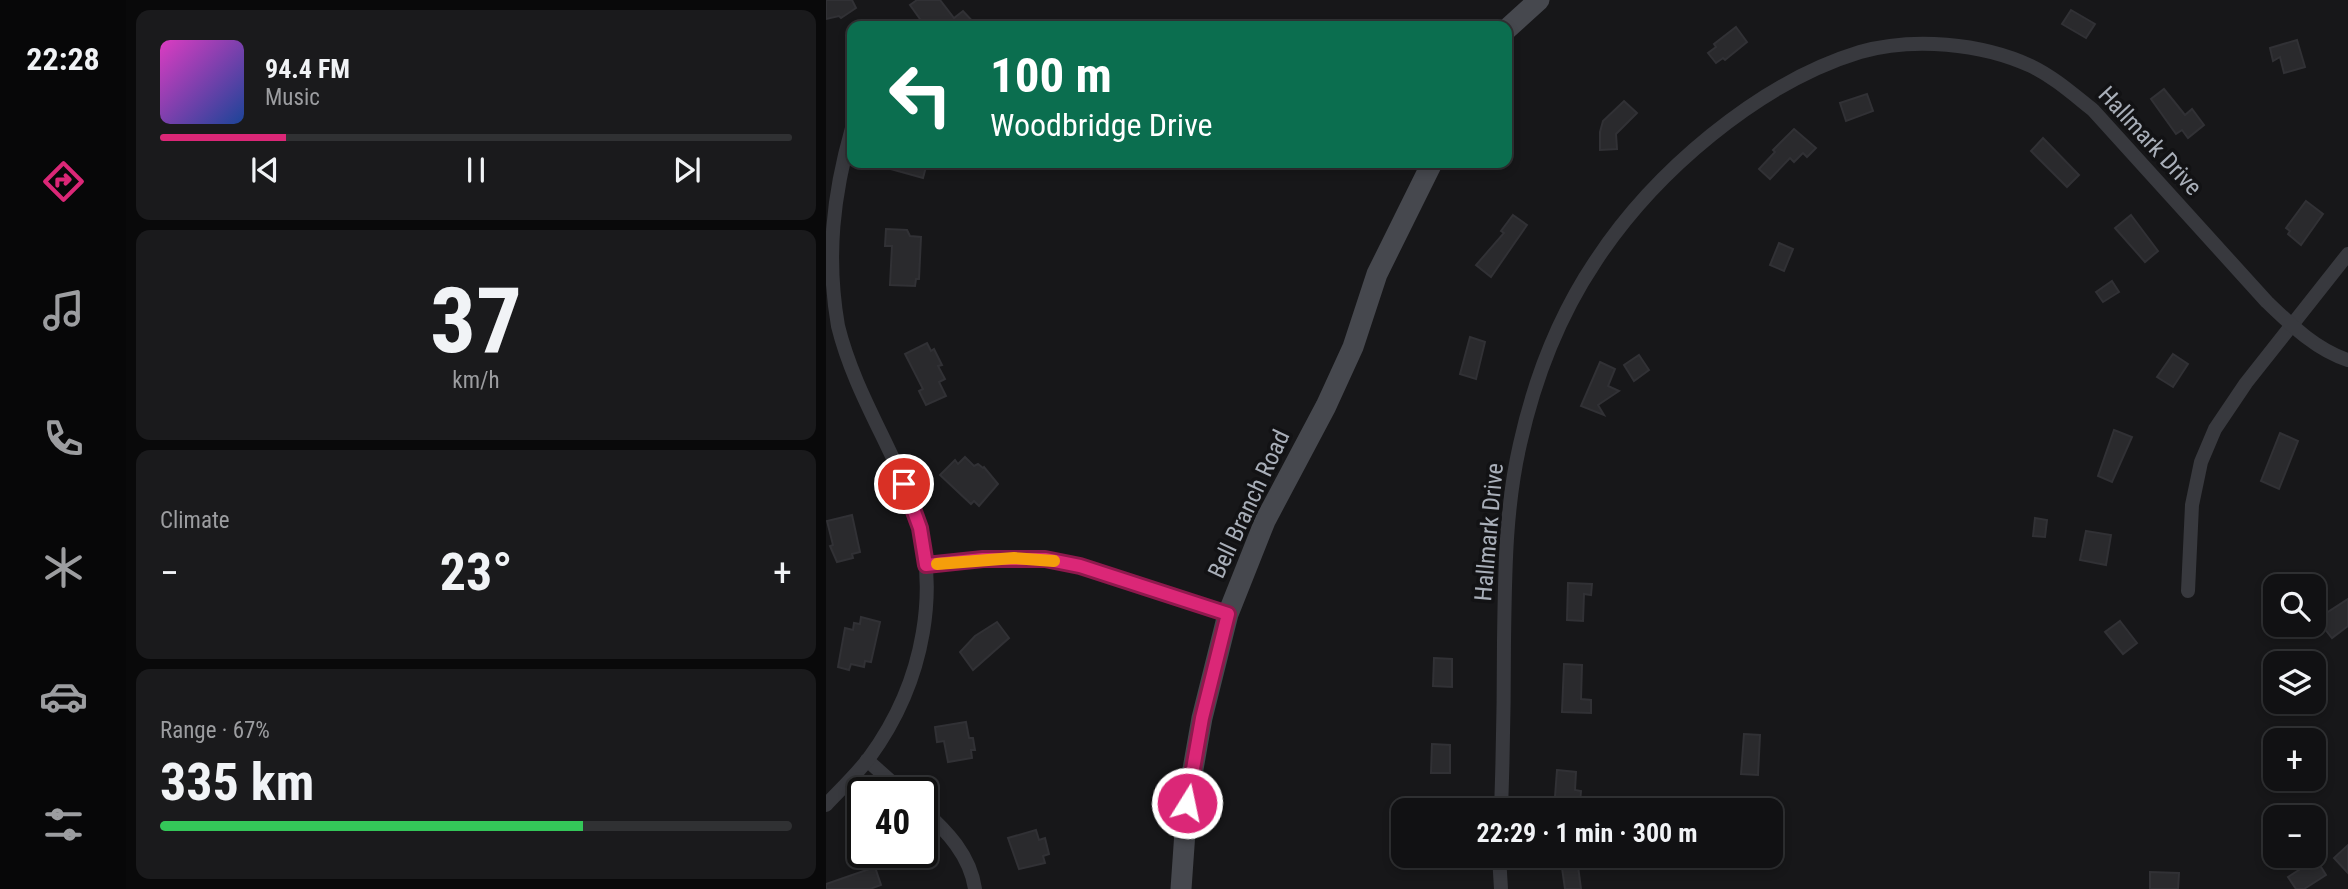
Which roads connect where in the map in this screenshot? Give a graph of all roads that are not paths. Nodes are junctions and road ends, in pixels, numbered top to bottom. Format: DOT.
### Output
graph roads {
  1 [pos="1539,0"];
  2 [pos="1512,24"];
  3 [pos="847,145"];
  4 [pos="1430,168"];
  5 [pos="2348,254"];
  6 [pos="2292,326"];
  7 [pos="2348,360"];
  8 [pos="926,565"];
  9 [pos="2188,591"];
  10 [pos="1228,614"];
  11 [pos="867,760"];
  12 [pos="886,777"];
  13 [pos="1501,798"];
  14 [pos="826,805"];
  15 [pos="938,825"];
  16 [pos="1500,868"];
  17 [pos="975,889"];
  18 [pos="1181,889"];
  19 [pos="1501,889"];
  1 -- 2 [label="street"];
  3 -- 8 [label="street"];
  4 -- 10 [label="street, Bell Branch Road"];
  5 -- 6 [label="street"];
  6 -- 7 [label="street, Hallmark Drive"];
  6 -- 9 [label="street"];
  6 -- 13 [label="street, Hallmark Drive"];
  8 -- 10 [label="street"];
  8 -- 11 [label="street"];
  10 -- 18 [label="street, Bell Branch Road"];
  11 -- 12 [label="street"];
  11 -- 14 [label="street"];
  15 -- 17 [label="street"];
  16 -- 19 [label="street"];
}
